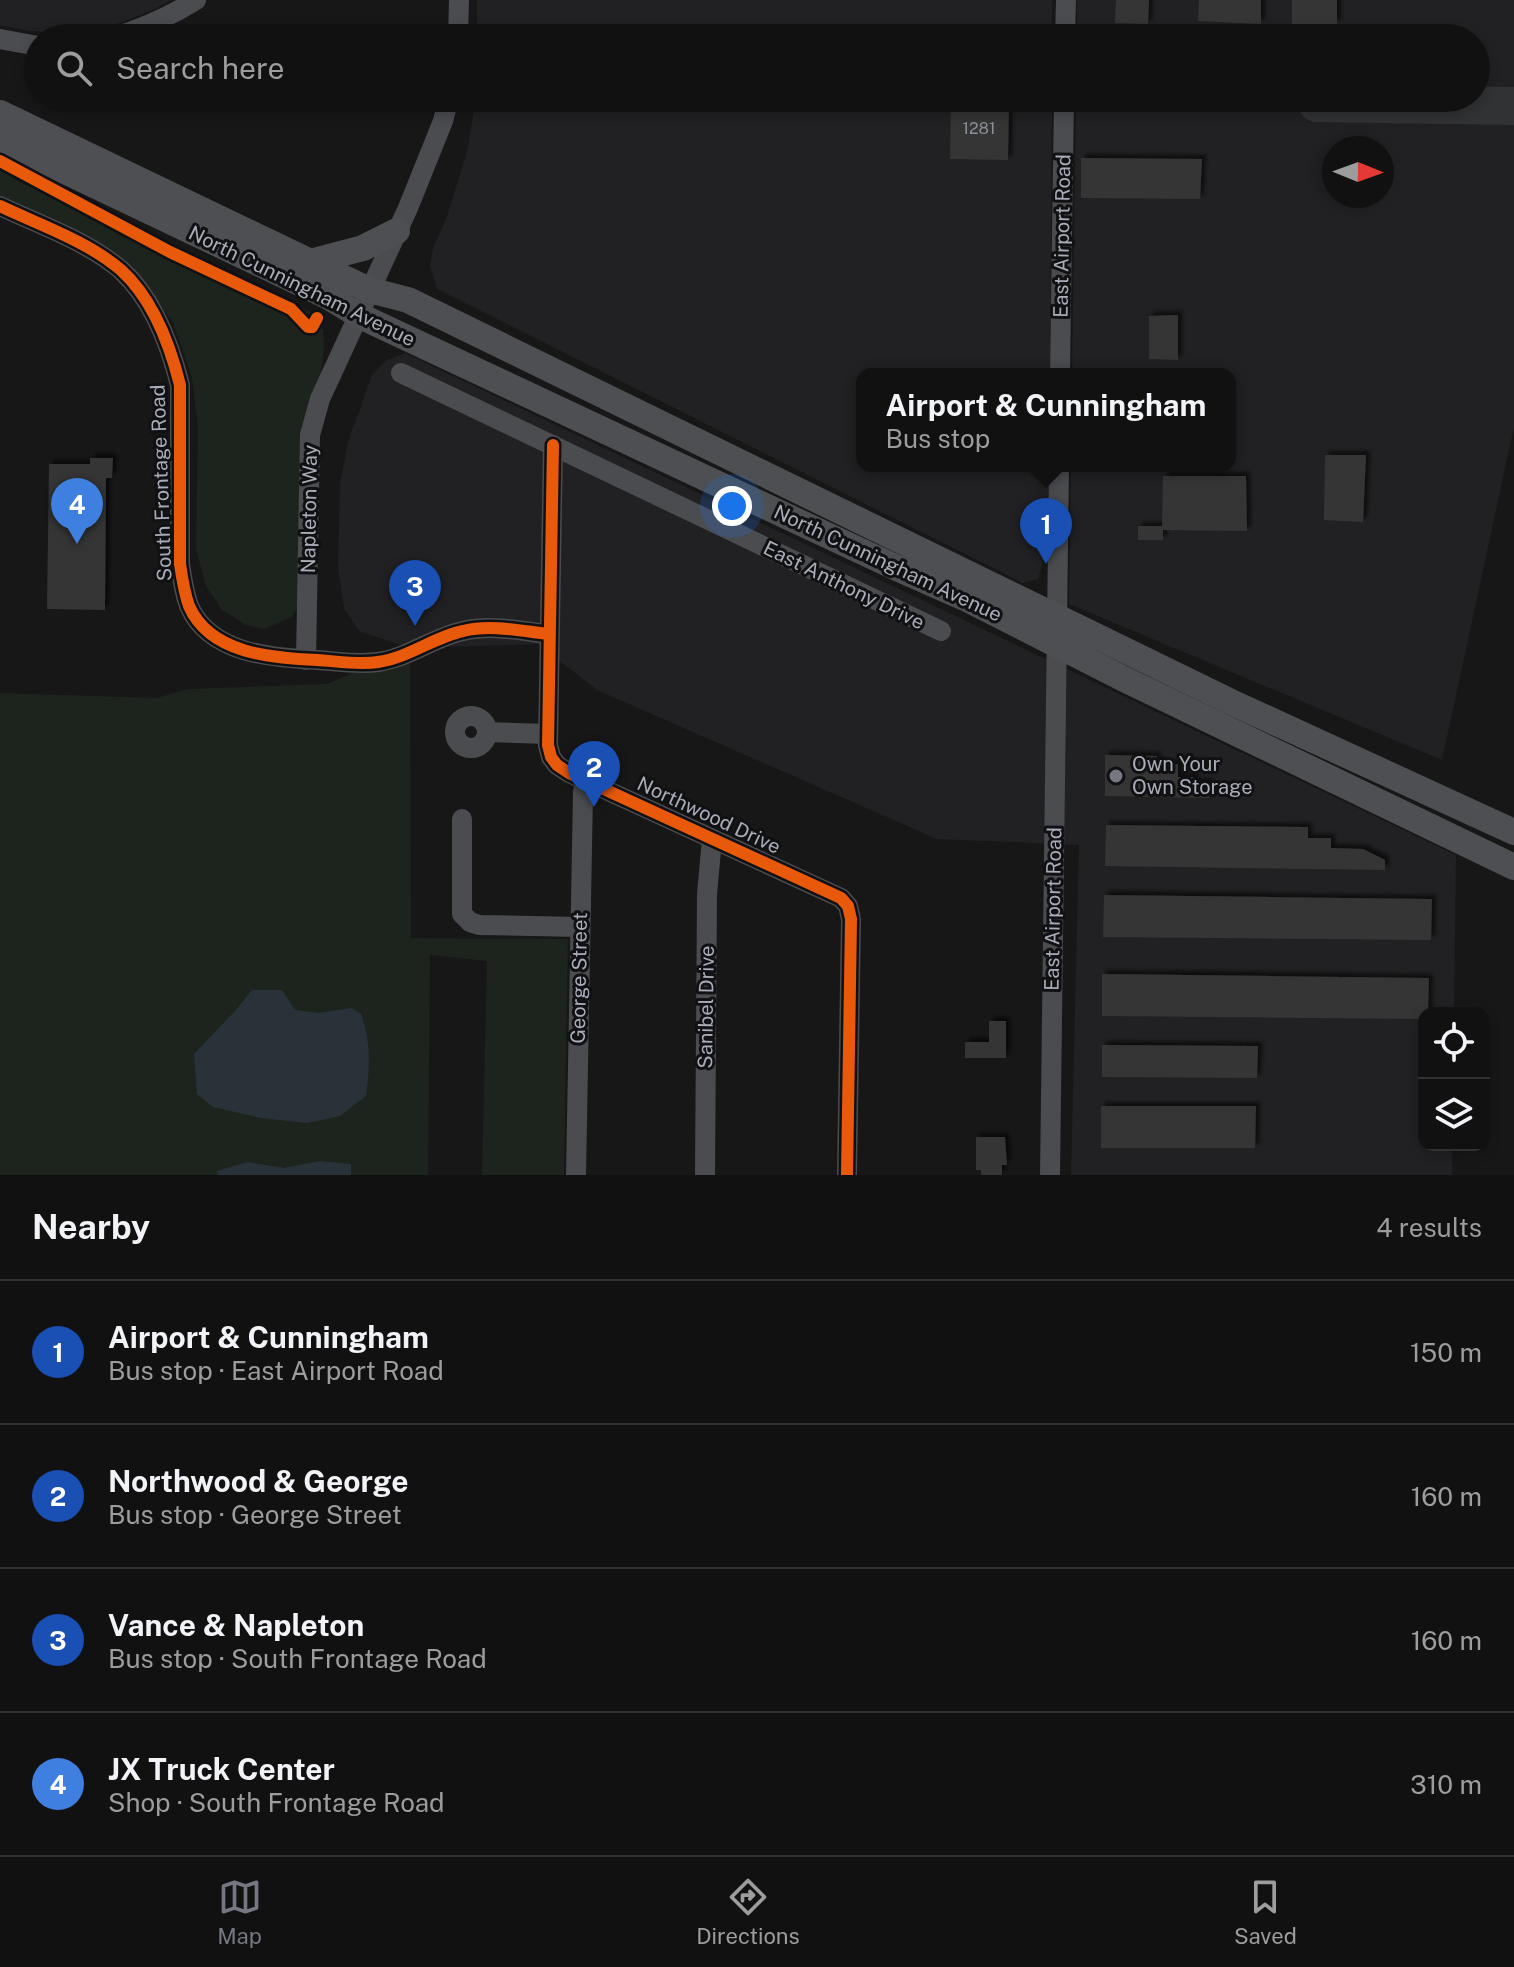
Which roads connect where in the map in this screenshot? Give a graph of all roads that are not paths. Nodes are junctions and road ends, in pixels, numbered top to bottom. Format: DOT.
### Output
graph roads {
  1 [pos="196,0"];
  2 [pos="459,0"];
  3 [pos="1066,0"];
  4 [pos="153,24"];
  5 [pos="458,24"];
  6 [pos="1065,24"];
  7 [pos="0,39"];
  8 [pos="24,43"];
  9 [pos="445,112"];
  10 [pos="1064,112"];
  11 [pos="0,113"];
  12 [pos="0,140"];
  13 [pos="0,206"];
  14 [pos="397,231"];
  15 [pos="310,262"];
  16 [pos="369,290"];
  17 [pos="358,315"];
  18 [pos="1060,368"];
  19 [pos="401,373"];
  20 [pos="553,445"];
  21 [pos="1059,472"];
  22 [pos="1058,617"];
  23 [pos="941,631"];
  24 [pos="548,634"];
  25 [pos="1058,643"];
  26 [pos="306,660"];
  27 [pos="487,732"];
  28 [pos="548,734"];
  29 [pos="585,780"];
  30 [pos="462,819"];
  31 [pos="1514,832"];
  32 [pos="712,839"];
  33 [pos="1514,867"];
  34 [pos="580,927"];
  35 [pos="576,1175"];
  36 [pos="705,1175"];
  37 [pos="847,1175"];
  38 [pos="1050,1175"];
  1 -- 4 [label="street"];
  2 -- 5 [label="street"];
  3 -- 6 [label="street"];
  7 -- 8 [label="street"];
  9 -- 14 [label="street, Napleton Way"];
  10 -- 18 [label="street, East Airport Road"];
  11 -- 15 [label="main road, North Cunningham Avenue"];
  12 -- 17 [label="main road, North Cunningham Avenue"];
  13 -- 26 [label="street, South Frontage Road"];
  14 -- 15 [label="main road"];
  14 -- 16 [label="street, Napleton Way"];
  15 -- 16 [label="main road, North Cunningham Avenue"];
  16 -- 17 [label="street, Napleton Way"];
  16 -- 22 [label="main road, North Cunningham Avenue"];
  17 -- 25 [label="main road, North Cunningham Avenue"];
  17 -- 26 [label="street, Napleton Way"];
  19 -- 20 [label="street, East Anthony Drive"];
  20 -- 23 [label="street, East Anthony Drive"];
  20 -- 24 [label="street, Northwood Drive"];
  21 -- 22 [label="street, East Airport Road"];
  22 -- 25 [label="street, East Airport Road"];
  22 -- 31 [label="main road, North Cunningham Avenue"];
  24 -- 26 [label="street, South Frontage Road"];
  24 -- 28 [label="street, Northwood Drive"];
  25 -- 33 [label="main road, North Cunningham Avenue"];
  25 -- 38 [label="street, East Airport Road"];
  27 -- 28 [label="street"];
  28 -- 29 [label="street, Northwood Drive"];
  29 -- 32 [label="street, Northwood Drive"];
  29 -- 34 [label="street, George Street"];
  30 -- 34 [label="street"];
  32 -- 36 [label="street, Sanibel Drive"];
  32 -- 37 [label="street, Northwood Drive"];
  34 -- 35 [label="street, George Street"];
}
